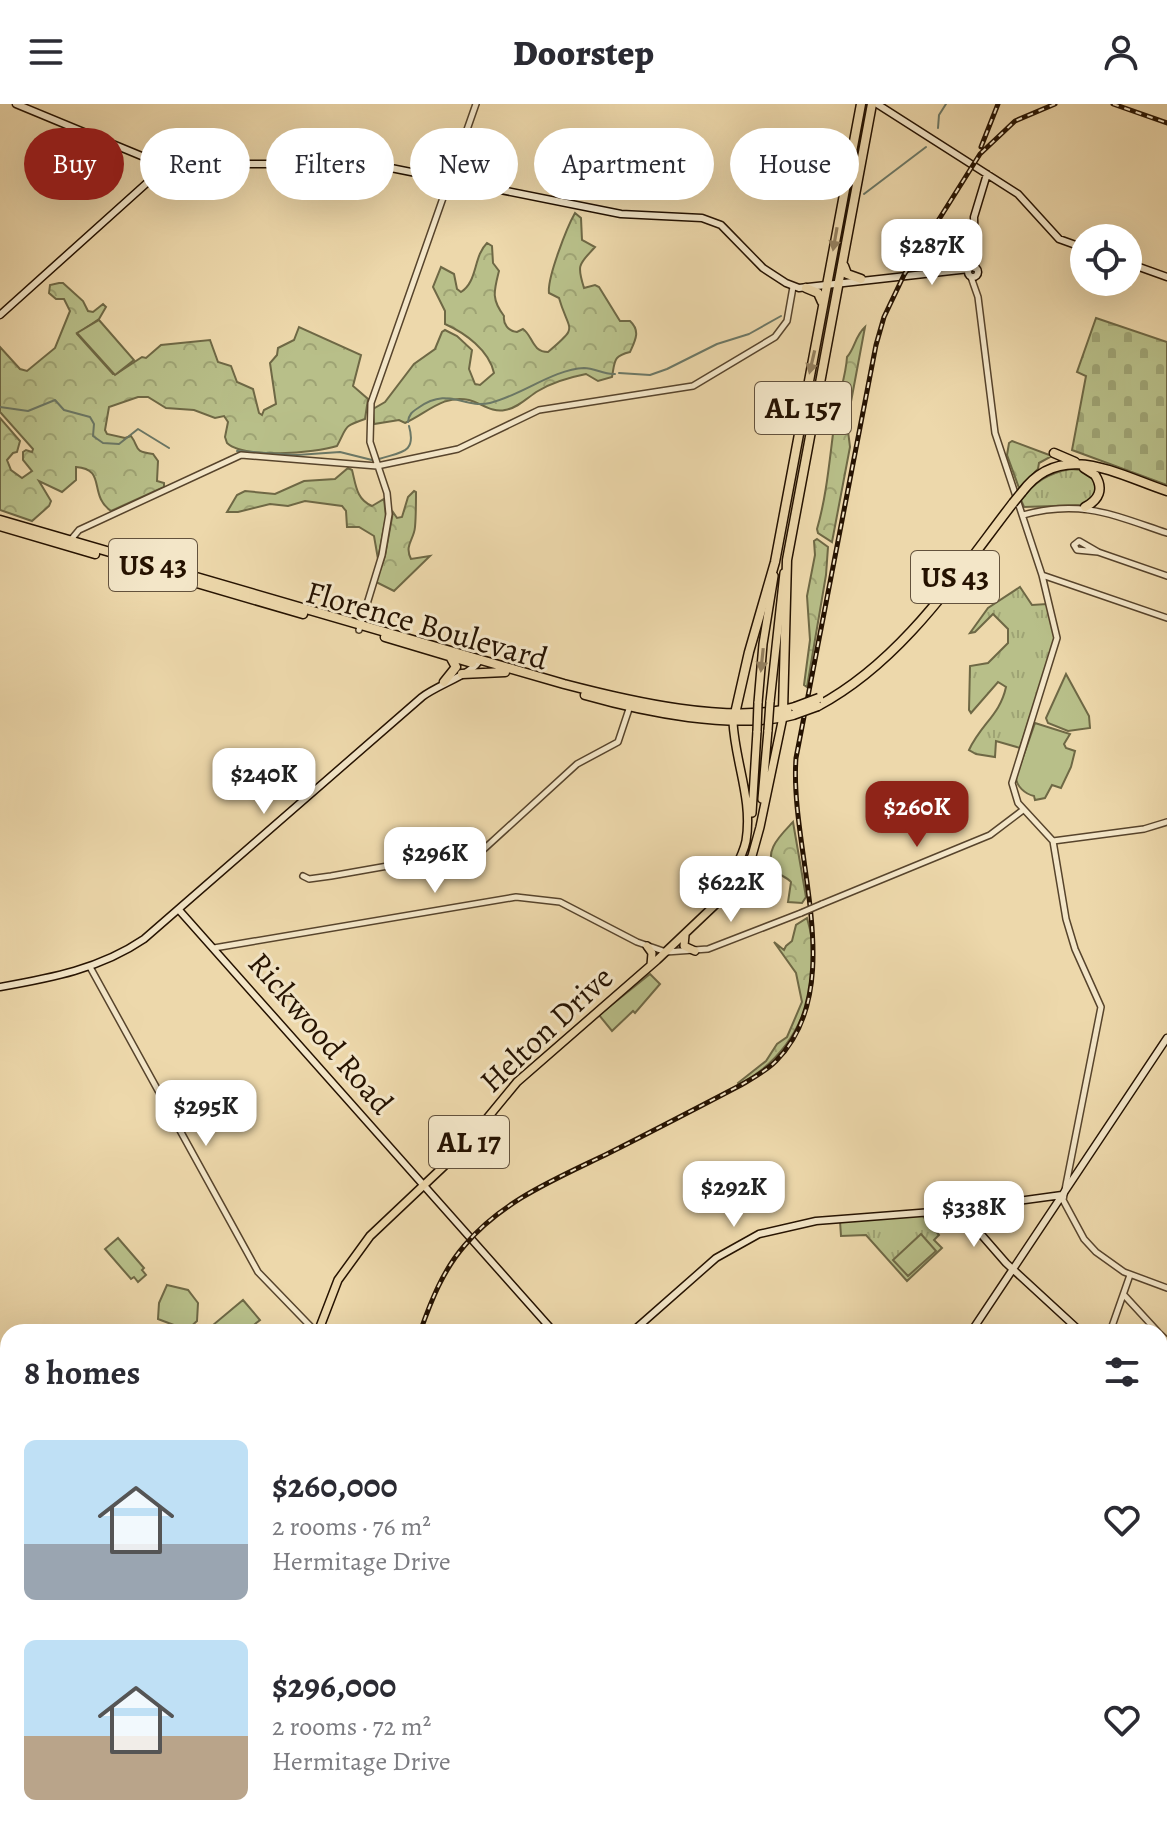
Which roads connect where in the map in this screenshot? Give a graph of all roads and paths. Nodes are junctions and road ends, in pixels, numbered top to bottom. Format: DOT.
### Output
graph roads {
  1 [pos="16,104"];
  2 [pos="476,104"];
  3 [pos="861,104"];
  4 [pos="877,105"];
  5 [pos="468,128"];
  6 [pos="140,155"];
  7 [pos="250,164"];
  8 [pos="410,171"];
  9 [pos="987,174"];
  10 [pos="140,189"];
  11 [pos="518,192"];
  12 [pos="442,200"];
  13 [pos="1070,243"];
  14 [pos="843,260"];
  15 [pos="1142,268"];
  16 [pos="972,272"];
  17 [pos="1167,277"];
  18 [pos="861,279"];
  19 [pos="839,283"];
  20 [pos="827,285"];
  21 [pos="793,287"];
  22 [pos="806,288"];
  23 [pos="823,306"];
  24 [pos="0,315"];
  25 [pos="1004,436"];
  26 [pos="998,442"];
  27 [pos="377,466"];
  28 [pos="1053,467"];
  29 [pos="1167,491"];
  30 [pos="1096,500"];
  31 [pos="1085,507"];
  32 [pos="1099,510"];
  33 [pos="1023,515"];
  34 [pos="0,523"];
  35 [pos="1167,533"];
  36 [pos="68,544"];
  37 [pos="1098,552"];
  38 [pos="788,555"];
  39 [pos="776,558"];
  40 [pos="1042,575"];
  41 [pos="1167,576"];
  42 [pos="1167,618"];
  43 [pos="360,627"];
  44 [pos="447,656"];
  45 [pos="479,662"];
  46 [pos="505,672"];
  47 [pos="462,674"];
  48 [pos="444,682"];
  49 [pos="737,698"];
  50 [pos="630,704"];
  51 [pos="790,712"];
  52 [pos="718,716"];
  53 [pos="734,717"];
  54 [pos="734,739"];
  55 [pos="1023,810"];
  56 [pos="1167,822"];
  57 [pos="1053,841"];
  58 [pos="756,845"];
  59 [pos="303,876"];
  60 [pos="729,890"];
  61 [pos="723,898"];
  62 [pos="179,910"];
  63 [pos="686,933"];
  64 [pos="647,946"];
  65 [pos="214,948"];
  66 [pos="695,951"];
  67 [pos="666,952"];
  68 [pos="651,965"];
  69 [pos="90,967"];
  70 [pos="0,987"];
  71 [pos="1167,1038"];
  72 [pos="1069,1180"];
  73 [pos="425,1187"];
  74 [pos="1062,1195"];
  75 [pos="969,1208"];
  76 [pos="1014,1268"];
  77 [pos="1130,1275"];
  78 [pos="1167,1288"];
  79 [pos="1124,1295"];
  80 [pos="309,1324"];
  81 [pos="320,1324"];
  82 [pos="547,1324"];
  83 [pos="641,1324"];
  84 [pos="976,1324"];
  85 [pos="1073,1324"];
  86 [pos="1113,1324"];
  87 [pos="1151,1324"];
  1 -- 6 [label="main road"];
  2 -- 5 [label="street"];
  3 -- 20 [label="highway, AL 157, one-way"];
  4 -- 9 [label="main road"];
  4 -- 14 [label="highway, AL 157"];
  7 -- 8 [label="main road"];
  9 -- 13 [label="main road"];
  9 -- 16 [label="main road"];
  10 -- 24 [label="main road"];
  11 -- 21 [label="main road"];
  12 -- 27 [label="street"];
  14 -- 18 [label="highway"];
  14 -- 19 [label="highway, AL 157"];
  15 -- 17 [label="main road"];
  16 -- 18 [label="main road"];
  16 -- 26 [label="street"];
  18 -- 19 [label="main road"];
  19 -- 20 [label="main road"];
  19 -- 38 [label="highway, AL 157"];
  20 -- 22 [label="main road"];
  20 -- 23 [label="highway, AL 157"];
  21 -- 22 [label="main road"];
  21 -- 27 [label="street"];
  22 -- 23 [label="highway"];
  23 -- 39 [label="highway, AL 157, one-way"];
  25 -- 26 [label="street"];
  26 -- 33 [label="street"];
  27 -- 36 [label="street"];
  27 -- 43 [label="street"];
  28 -- 29 [label="highway"];
  28 -- 30 [label="highway"];
  28 -- 51 [label="highway, Florence Boulevard / US 43, bridge"];
  30 -- 31 [label="highway"];
  30 -- 32 [label="highway"];
  31 -- 32 [label="street"];
  31 -- 33 [label="street"];
  32 -- 35 [label="street"];
  33 -- 40 [label="street"];
  34 -- 36 [label="highway, Florence Boulevard / US 43"];
  36 -- 43 [label="highway, Florence Boulevard / US 43"];
  37 -- 41 [label="street"];
  38 -- 51 [label="highway"];
  38 -- 58 [label="main road, AL 157, bridge"];
  39 -- 49 [label="highway"];
  39 -- 60 [label="main road, AL 157, one-way, bridge"];
  40 -- 42 [label="street"];
  40 -- 55 [label="street"];
  43 -- 44 [label="highway, Florence Boulevard / US 43"];
  43 -- 45 [label="highway, Florence Boulevard / US 43"];
  44 -- 45 [label="highway, Florence Boulevard / US 43"];
  44 -- 48 [label="highway"];
  45 -- 46 [label="highway, Florence Boulevard / US 43"];
  45 -- 47 [label="main road"];
  45 -- 50 [label="highway, Florence Boulevard / US 43"];
  46 -- 47 [label="highway"];
  46 -- 50 [label="highway, Florence Boulevard / US 43"];
  47 -- 48 [label="main road"];
  48 -- 62 [label="main road"];
  49 -- 52 [label="highway"];
  49 -- 53 [label="highway"];
  50 -- 52 [label="highway, Florence Boulevard / US 43"];
  50 -- 59 [label="street"];
  51 -- 53 [label="highway, Florence Boulevard / US 43"];
  51 -- 58 [label="main road, AL 17"];
  52 -- 53 [label="highway, Florence Boulevard / US 43"];
  52 -- 54 [label="main road"];
  53 -- 54 [label="main road, AL 17"];
  54 -- 61 [label="main road, AL 17"];
  55 -- 57 [label="street"];
  55 -- 66 [label="street, bridge"];
  56 -- 57 [label="street"];
  57 -- 72 [label="street"];
  58 -- 60 [label="main road, AL 17"];
  60 -- 61 [label="main road, AL 17"];
  61 -- 63 [label="main road, AL 17"];
  62 -- 65 [label="main road, Rickwood Road"];
  62 -- 69 [label="main road"];
  63 -- 66 [label="main road"];
  63 -- 67 [label="main road, AL 17"];
  64 -- 65 [label="street"];
  64 -- 67 [label="street"];
  64 -- 68 [label="main road"];
  65 -- 73 [label="main road, Rickwood Road"];
  66 -- 67 [label="street"];
  67 -- 68 [label="main road, Helton Drive / AL 17"];
  68 -- 73 [label="main road, Helton Drive / AL 17"];
  69 -- 70 [label="main road"];
  69 -- 80 [label="street"];
  71 -- 72 [label="main road"];
  72 -- 74 [label="main road"];
  73 -- 81 [label="main road, Helton Drive / AL 17"];
  73 -- 82 [label="main road, Rickwood Road"];
  74 -- 75 [label="main road"];
  74 -- 76 [label="main road"];
  74 -- 77 [label="street"];
  75 -- 76 [label="main road"];
  75 -- 83 [label="main road"];
  76 -- 84 [label="main road"];
  76 -- 85 [label="main road"];
  77 -- 78 [label="street"];
  77 -- 79 [label="street"];
  79 -- 86 [label="street"];
  79 -- 87 [label="street"];
}
